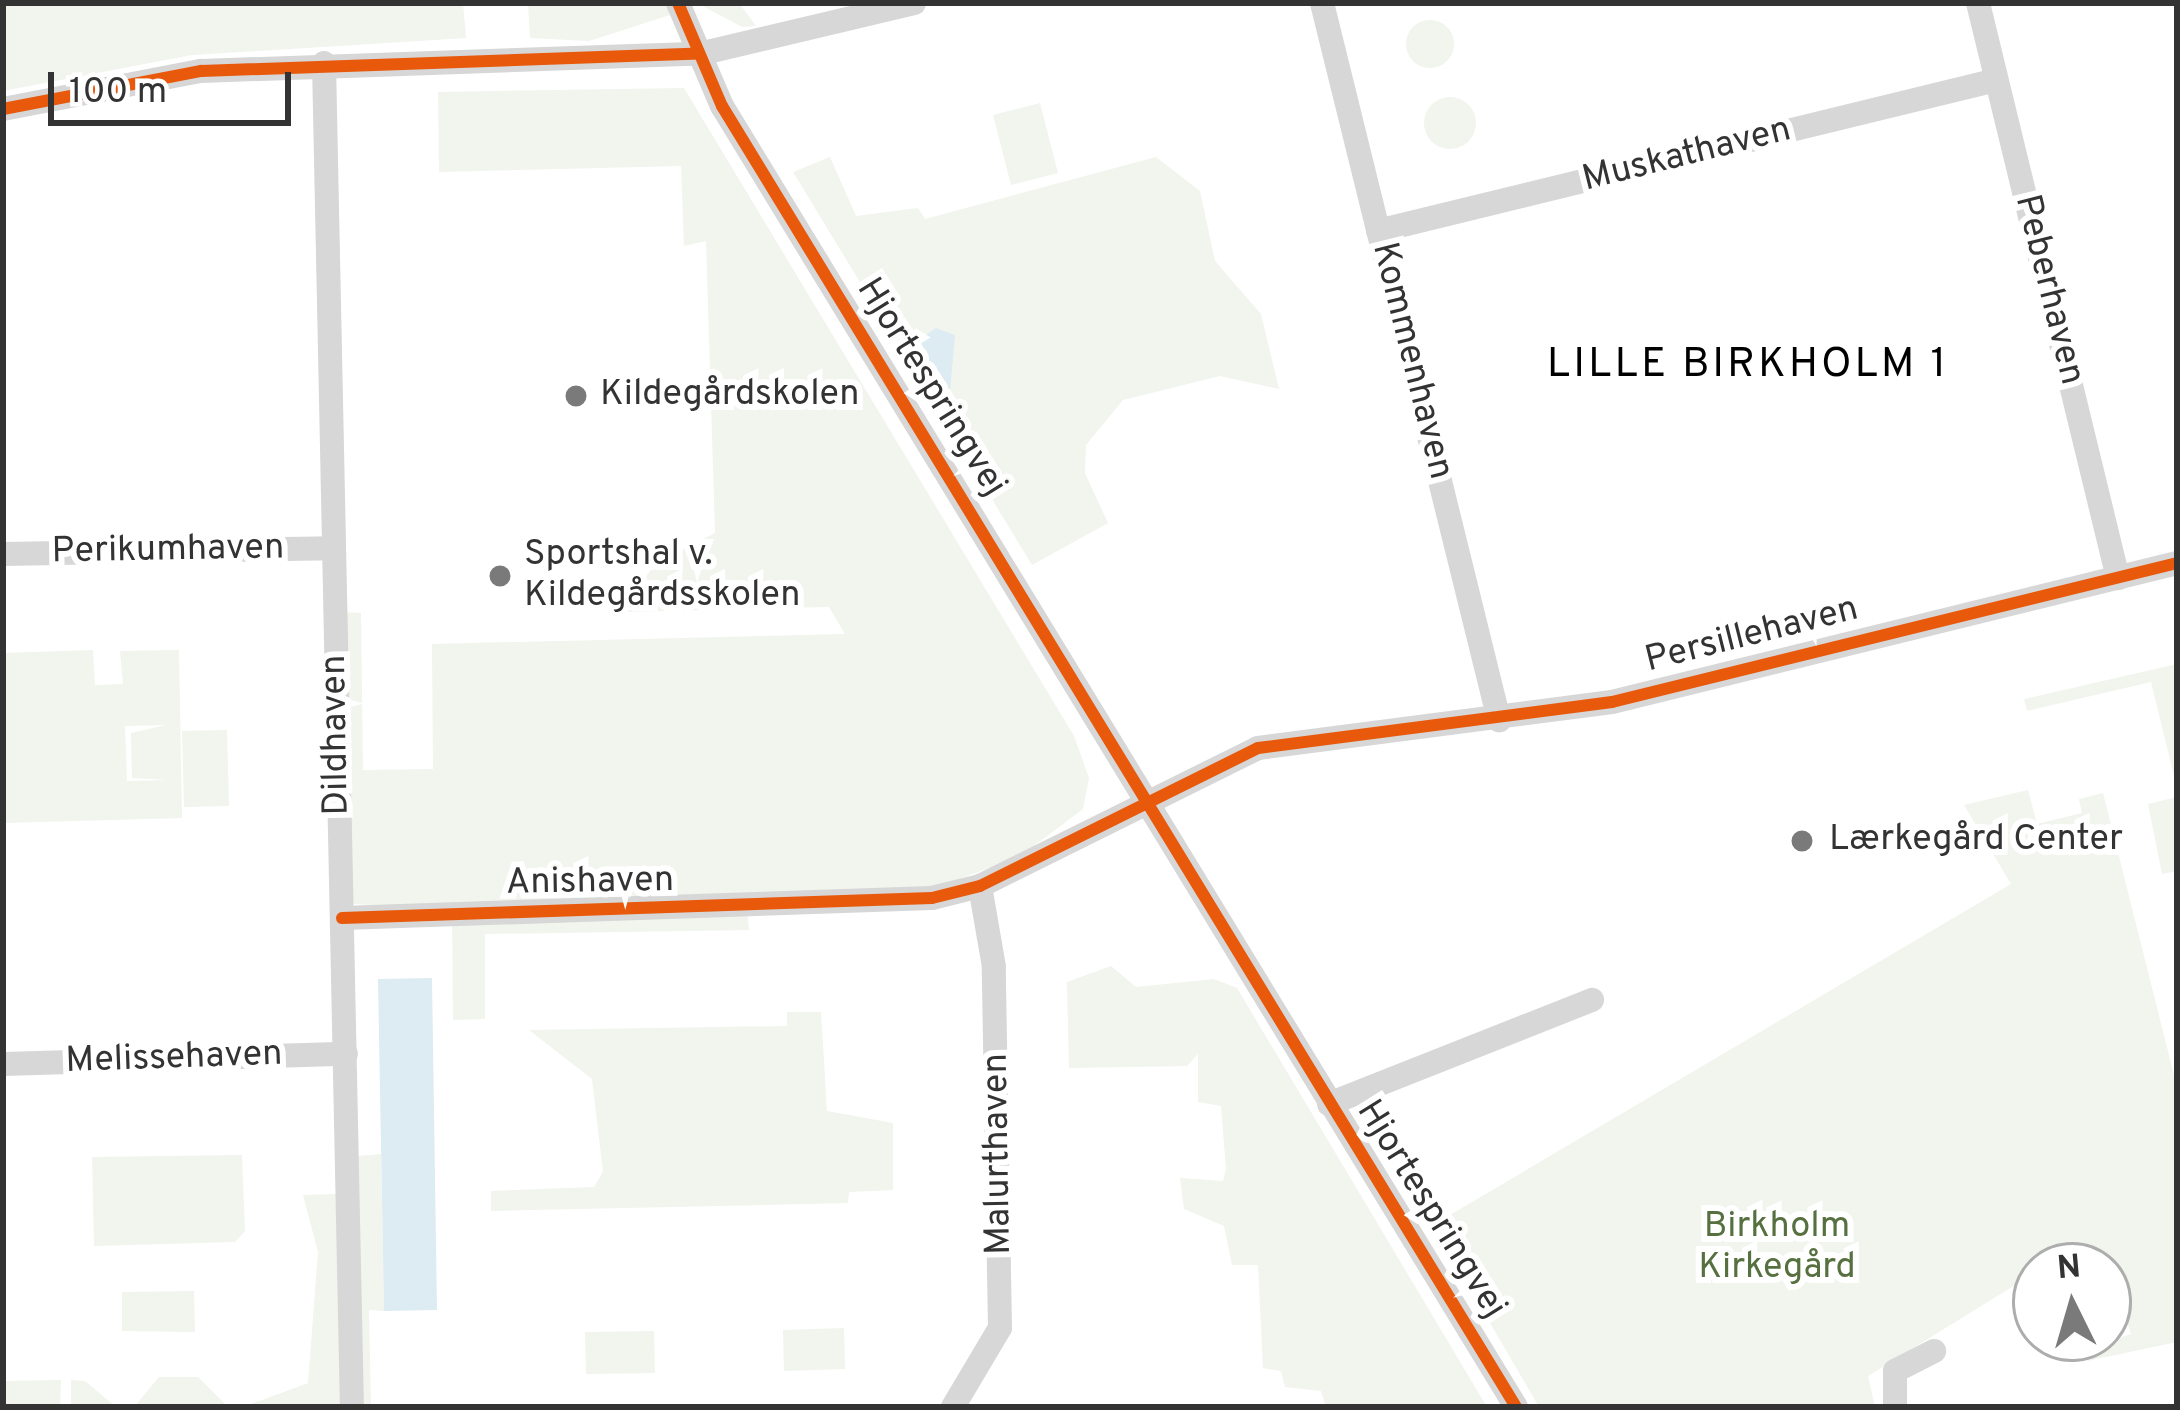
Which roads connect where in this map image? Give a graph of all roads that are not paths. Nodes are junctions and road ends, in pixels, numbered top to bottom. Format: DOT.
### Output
graph roads {
  1 [pos="678,3"];
  2 [pos="914,3"];
  3 [pos="1322,3"];
  4 [pos="1978,3"];
  5 [pos="861,11"];
  6 [pos="699,54"];
  7 [pos="324,62"];
  8 [pos="1996,80"];
  9 [pos="3,109"];
  10 [pos="1378,231"];
  11 [pos="333,548"];
  12 [pos="3,554"];
  13 [pos="2177,563"];
  14 [pos="2117,578"];
  15 [pos="1499,720"];
  16 [pos="1146,797"];
  17 [pos="980,886"];
  18 [pos="342,918"];
  19 [pos="1592,1000"];
  20 [pos="346,1054"];
  21 [pos="3,1064"];
  22 [pos="1329,1103"];
  23 [pos="1934,1351"];
  24 [pos="352,1407"];
  25 [pos="953,1407"];
  26 [pos="1516,1407"];
  27 [pos="1894,1407"];
  1 -- 6 [label="street, Hjortespringvej"];
  2 -- 5 [label="street"];
  3 -- 10 [label="street, Kommenhaven"];
  4 -- 8 [label="street, Peberhaven"];
  5 -- 6 [label="street"];
  6 -- 7 [label="street"];
  6 -- 16 [label="street, Hjortespringvej"];
  7 -- 9 [label="street"];
  7 -- 11 [label="street, Dildhaven"];
  8 -- 10 [label="street, Muskathaven"];
  8 -- 14 [label="street, Peberhaven"];
  10 -- 15 [label="street, Kommenhaven"];
  11 -- 12 [label="street, Perikumhaven"];
  11 -- 18 [label="street, Dildhaven"];
  13 -- 14 [label="street, Persillehaven"];
  14 -- 15 [label="street, Persillehaven"];
  15 -- 16 [label="street, Persillehaven"];
  16 -- 17 [label="street"];
  16 -- 22 [label="street, Hjortespringvej"];
  17 -- 18 [label="street, Anishaven"];
  17 -- 25 [label="street, Malurthaven"];
  18 -- 20 [label="street, Dildhaven"];
  19 -- 22 [label="street"];
  20 -- 21 [label="street, Melissehaven"];
  20 -- 24 [label="street, Dildhaven"];
  22 -- 26 [label="street, Hjortespringvej"];
  23 -- 27 [label="street"];
}
